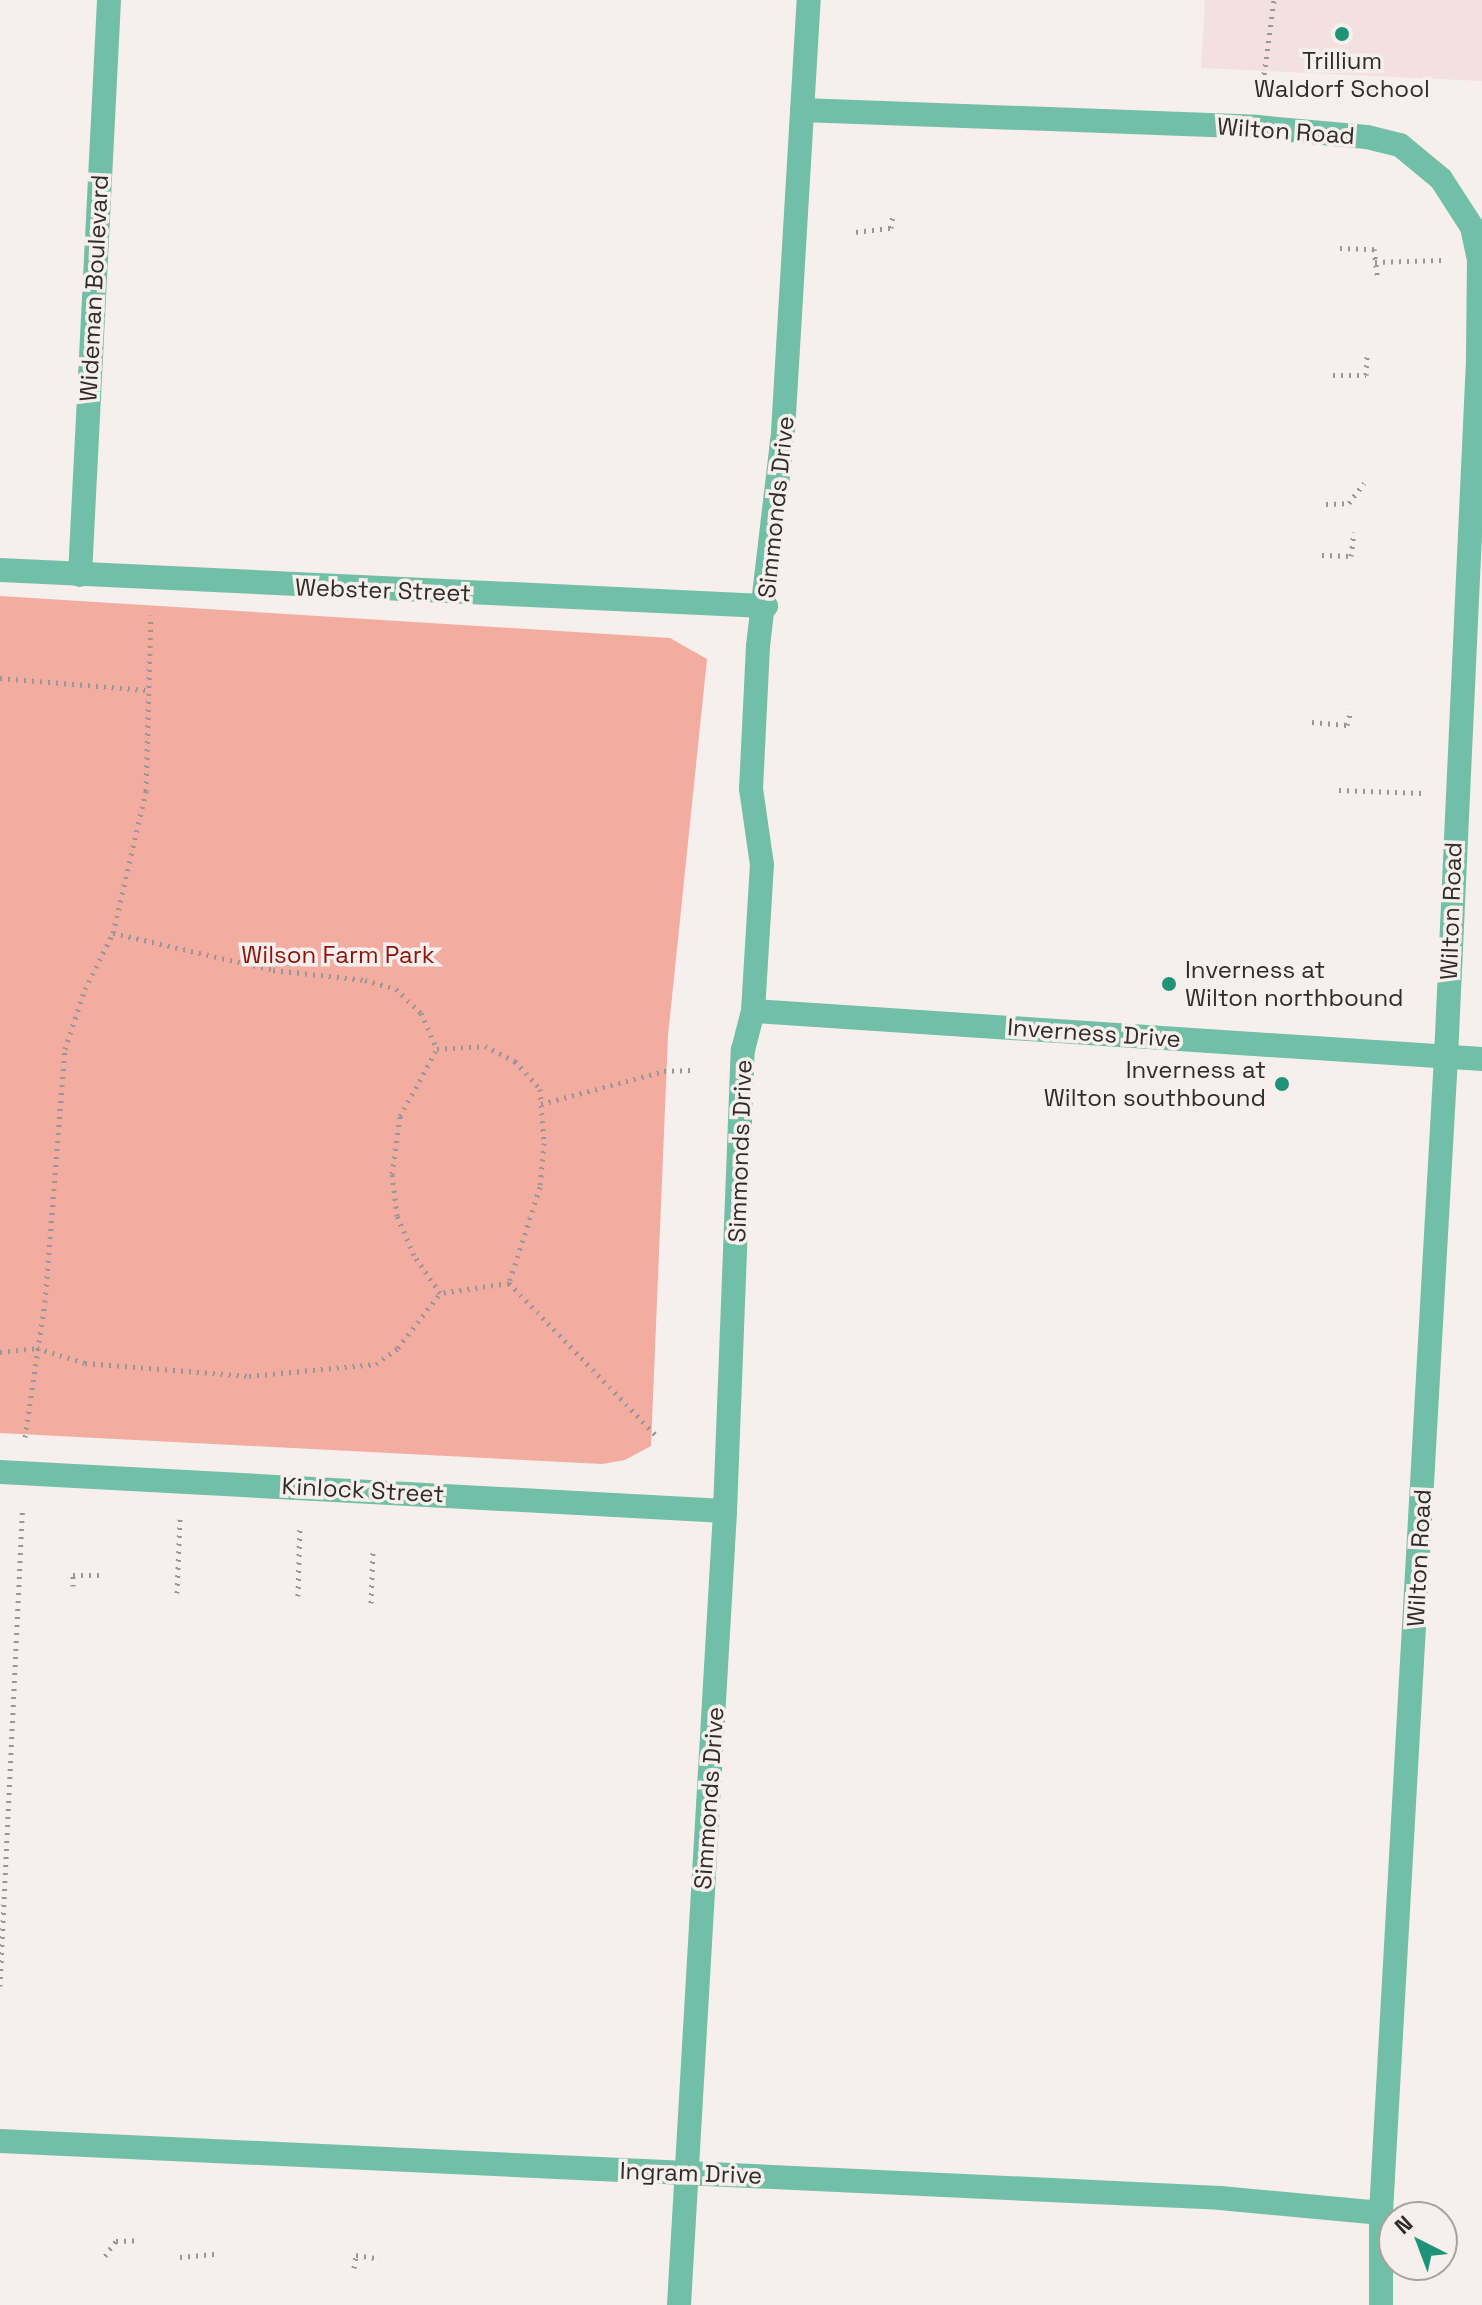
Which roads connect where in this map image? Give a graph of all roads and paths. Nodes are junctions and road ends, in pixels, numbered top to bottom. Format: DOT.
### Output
graph roads {
  1 [pos="109,0"];
  2 [pos="809,0"];
  3 [pos="1274,0"];
  4 [pos="802,110"];
  5 [pos="1257,127"];
  6 [pos="893,214"];
  7 [pos="856,232"];
  8 [pos="1340,248"];
  9 [pos="1479,259"];
  10 [pos="1375,262"];
  11 [pos="1377,275"];
  12 [pos="1367,355"];
  13 [pos="1333,375"];
  14 [pos="1364,483"];
  15 [pos="1326,504"];
  16 [pos="1354,532"];
  17 [pos="1322,555"];
  18 [pos="0,570"];
  19 [pos="80,575"];
  20 [pos="153,581"];
  21 [pos="766,606"];
  22 [pos="0,678"];
  23 [pos="147,690"];
  24 [pos="1351,710"];
  25 [pos="1312,722"];
  26 [pos="1339,790"];
  27 [pos="1456,793"];
  28 [pos="113,933"];
  29 [pos="753,1011"];
  30 [pos="437,1049"];
  31 [pos="1446,1057"];
  32 [pos="1482,1059"];
  33 [pos="692,1070"];
  34 [pos="541,1104"];
  35 [pos="509,1283"];
  36 [pos="440,1293"];
  37 [pos="37,1348"];
  38 [pos="0,1352"];
  39 [pos="657,1436"];
  40 [pos="12,1472"];
  41 [pos="182,1481"];
  42 [pos="302,1487"];
  43 [pos="725,1511"];
  44 [pos="373,1551"];
  45 [pos="103,1575"];
  46 [pos="73,1586"];
  47 [pos="177,1593"];
  48 [pos="298,1596"];
  49 [pos="371,1603"];
  50 [pos="0,1986"];
  51 [pos="0,2141"];
  52 [pos="685,2175"];
  53 [pos="1382,2201"];
  54 [pos="1378,2213"];
  55 [pos="140,2240"];
  56 [pos="217,2254"];
  57 [pos="105,2256"];
  58 [pos="180,2257"];
  59 [pos="380,2259"];
  60 [pos="354,2268"];
  61 [pos="1381,2281"];
  62 [pos="679,2305"];
  63 [pos="1381,2305"];
  1 -- 19 [label="street, Wideman Boulevard"];
  2 -- 4 [label="street, Simmonds Drive"];
  3 -- 5 [label="path"];
  4 -- 5 [label="street, Wilton Road"];
  4 -- 21 [label="street, Simmonds Drive"];
  5 -- 9 [label="street, Wilton Road"];
  6 -- 7 [label="path"];
  8 -- 10 [label="path"];
  9 -- 10 [label="path"];
  9 -- 27 [label="street, Wilton Road"];
  10 -- 11 [label="path"];
  12 -- 13 [label="path"];
  14 -- 15 [label="path"];
  16 -- 17 [label="path"];
  18 -- 19 [label="street, Webster Street"];
  19 -- 20 [label="street, Webster Street"];
  20 -- 21 [label="street, Webster Street"];
  20 -- 23 [label="path"];
  21 -- 29 [label="street, Simmonds Drive"];
  22 -- 23 [label="path"];
  23 -- 28 [label="path"];
  24 -- 25 [label="path"];
  26 -- 27 [label="path"];
  27 -- 31 [label="street, Wilton Road"];
  28 -- 30 [label="path"];
  28 -- 37 [label="path"];
  29 -- 31 [label="street, Inverness Drive"];
  29 -- 43 [label="street, Simmonds Drive"];
  30 -- 34 [label="path"];
  30 -- 36 [label="path"];
  31 -- 32 [label="street, Inverness Drive"];
  31 -- 53 [label="street, Wilton Road"];
  33 -- 34 [label="path"];
  34 -- 35 [label="path"];
  35 -- 36 [label="path"];
  35 -- 39 [label="path"];
  36 -- 37 [label="path"];
  37 -- 38 [label="path"];
  37 -- 40 [label="path"];
  40 -- 41 [label="street, Kinlock Street"];
  40 -- 50 [label="path"];
  41 -- 42 [label="street, Kinlock Street"];
  41 -- 47 [label="path"];
  42 -- 43 [label="street, Kinlock Street"];
  42 -- 48 [label="path"];
  43 -- 52 [label="street, Simmonds Drive"];
  44 -- 49 [label="path"];
  45 -- 46 [label="path"];
  51 -- 52 [label="street, Ingram Drive"];
  52 -- 54 [label="street, Ingram Drive"];
  52 -- 62 [label="street, Simmonds Drive"];
  55 -- 57 [label="path"];
  56 -- 58 [label="path"];
  59 -- 60 [label="path"];
  61 -- 63 [label="street, Wilton Road"];
}
